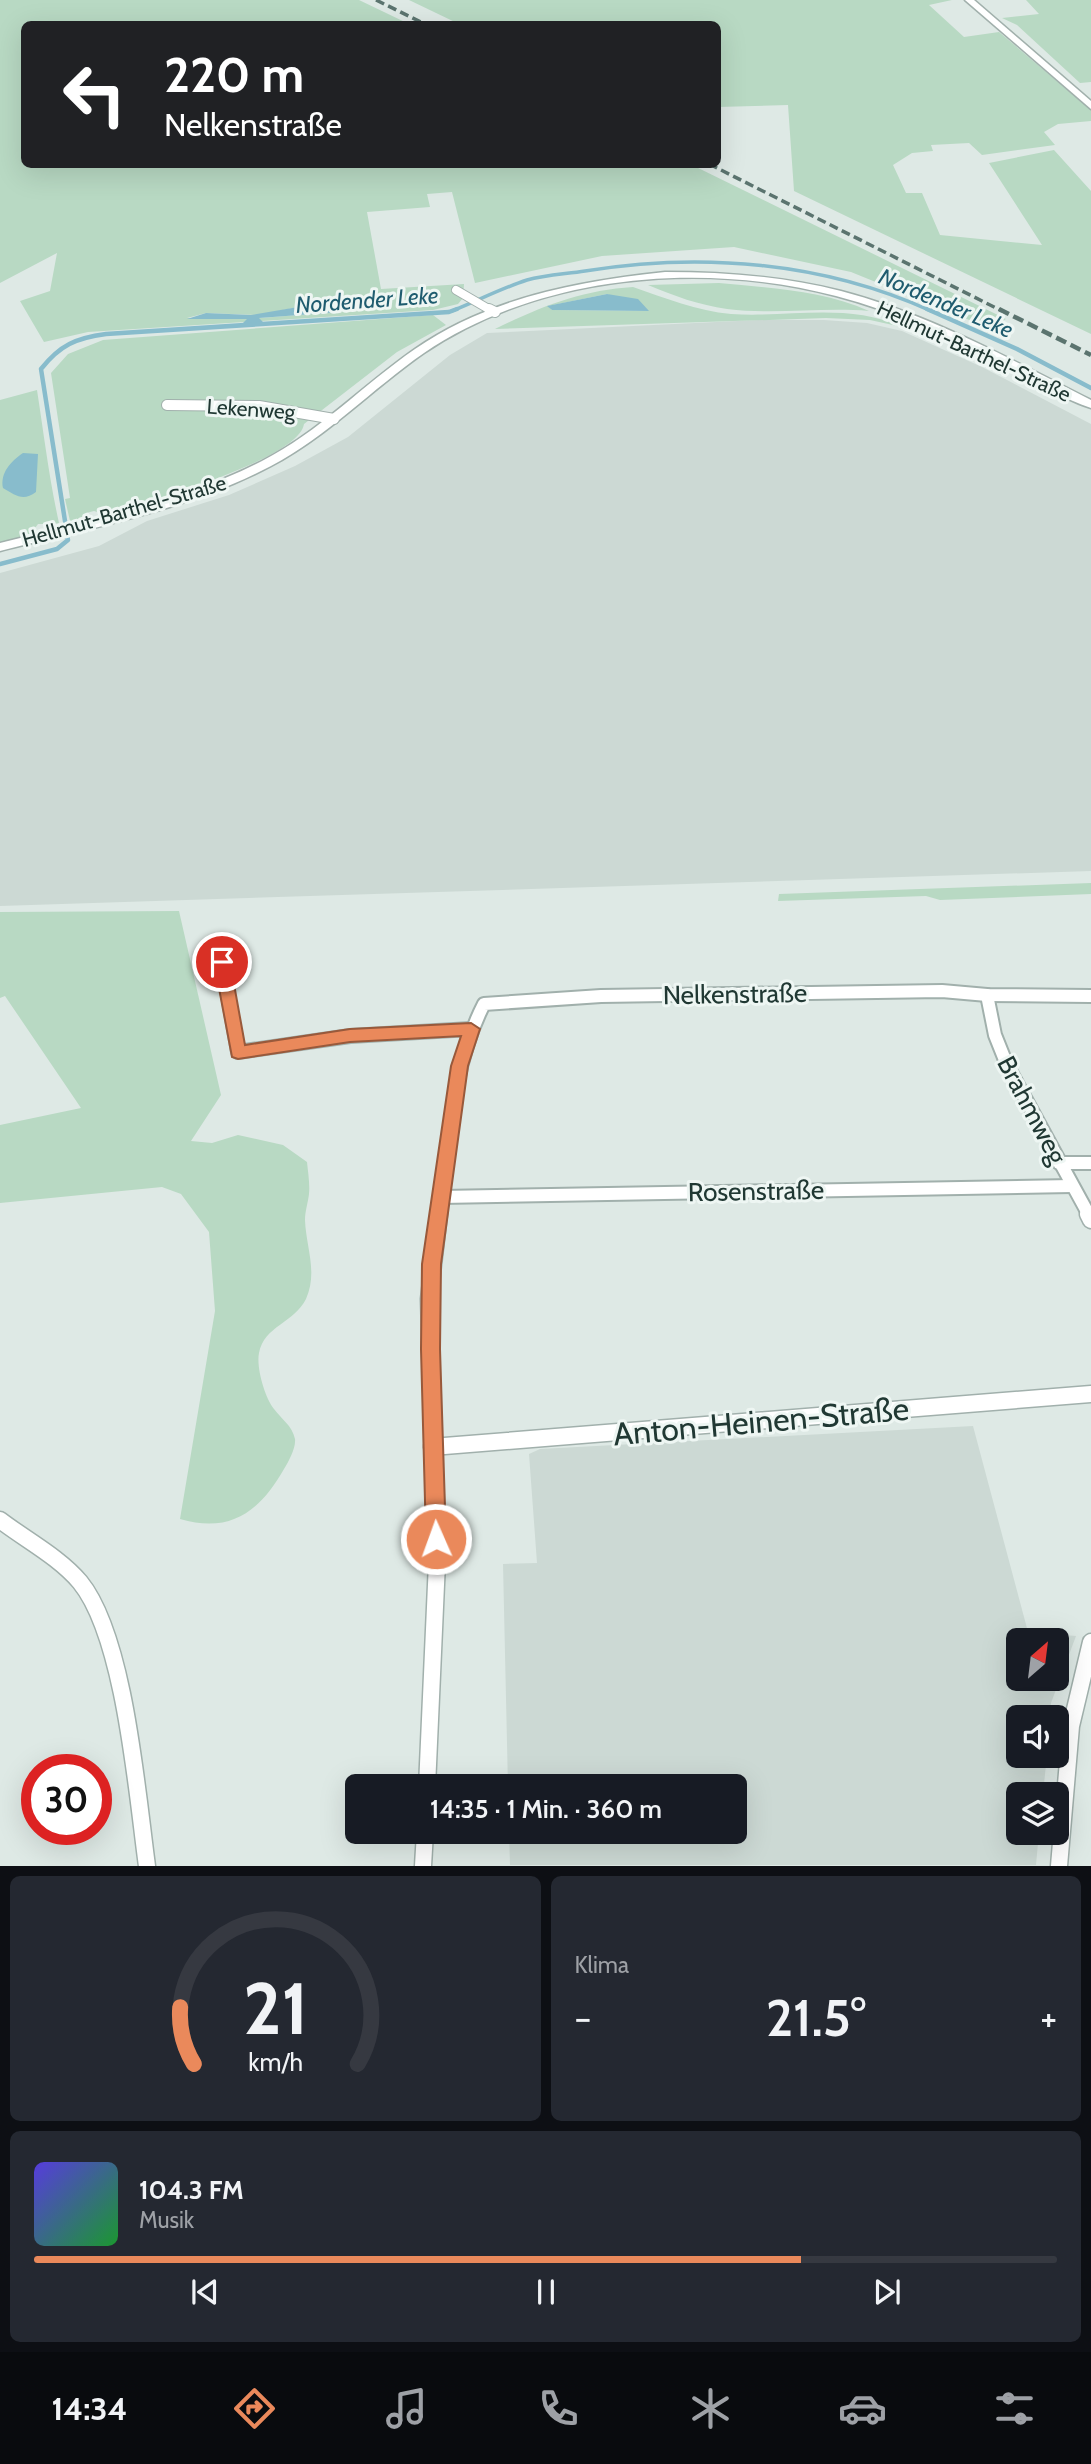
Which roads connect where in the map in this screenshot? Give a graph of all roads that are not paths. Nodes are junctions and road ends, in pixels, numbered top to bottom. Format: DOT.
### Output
graph roads {
  1 [pos="969,0"];
  2 [pos="1091,106"];
  3 [pos="456,290"];
  4 [pos="495,312"];
  5 [pos="167,405"];
  6 [pos="1091,405"];
  7 [pos="334,419"];
  8 [pos="0,547"];
  9 [pos="222,962"];
  10 [pos="986,995"];
  11 [pos="1091,996"];
  12 [pos="471,1029"];
  13 [pos="1059,1163"];
  14 [pos="1091,1163"];
  15 [pos="1072,1186"];
  16 [pos="440,1197"];
  17 [pos="1091,1220"];
  18 [pos="1091,1394"];
  19 [pos="432,1447"];
  20 [pos="0,1520"];
  21 [pos="1091,1642"];
  22 [pos="428,1774"];
  23 [pos="424,1844"];
  24 [pos="147,1866"];
  25 [pos="423,1866"];
  26 [pos="1059,1866"];
  1 -- 2 [label="street"];
  3 -- 4 [label="street"];
  4 -- 6 [label="street, Hellmut-Barthel-Straße"];
  4 -- 7 [label="street, Hellmut-Barthel-Straße"];
  5 -- 7 [label="street, Lekenweg"];
  7 -- 8 [label="street, Hellmut-Barthel-Straße"];
  9 -- 12 [label="street"];
  10 -- 11 [label="street, Nelkenstraße"];
  10 -- 12 [label="street, Nelkenstraße"];
  10 -- 13 [label="street, Brahmweg"];
  12 -- 16 [label="street"];
  13 -- 14 [label="street"];
  13 -- 15 [label="street, Brahmweg"];
  15 -- 16 [label="street, Rosenstraße"];
  15 -- 17 [label="street, Brahmweg"];
  16 -- 19 [label="street"];
  18 -- 19 [label="street, Anton-Heinen-Straße"];
  19 -- 22 [label="street"];
  20 -- 24 [label="street"];
  21 -- 26 [label="street"];
  23 -- 25 [label="street"];
}
